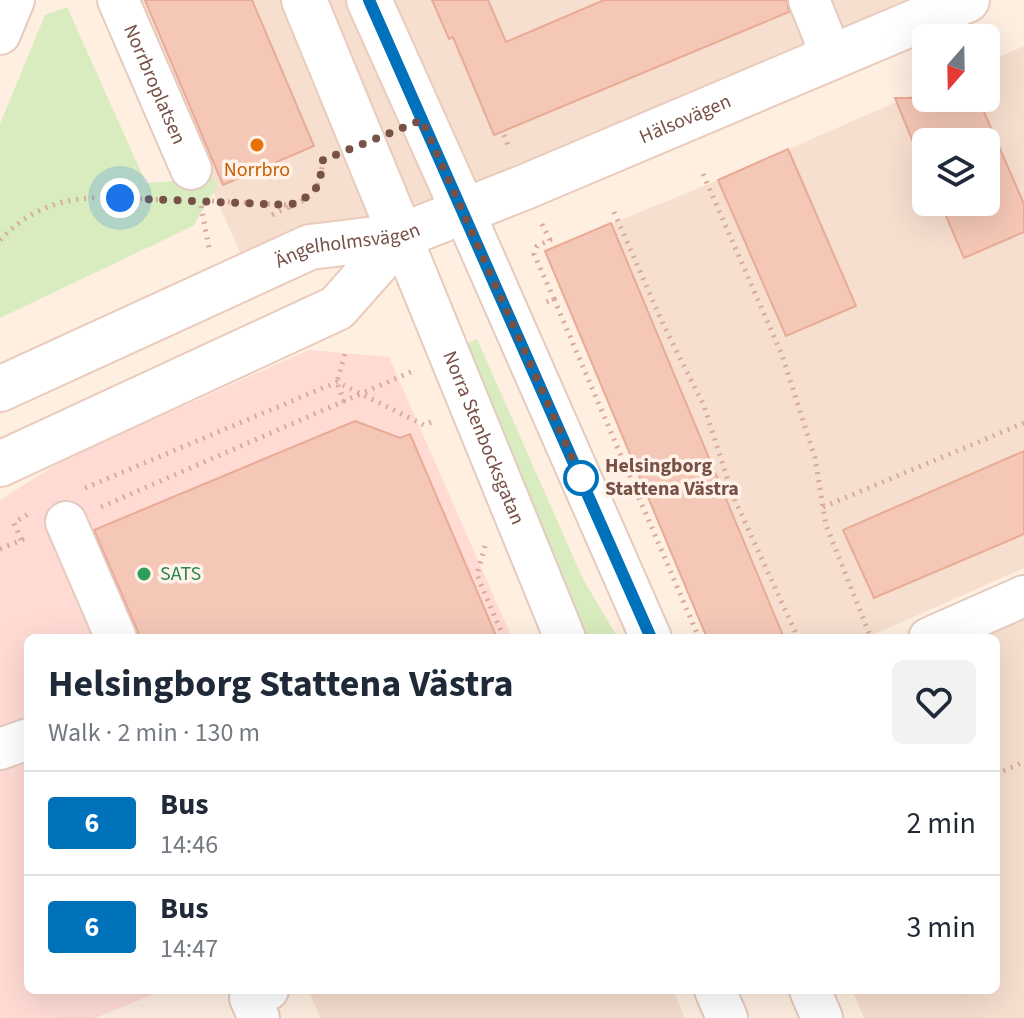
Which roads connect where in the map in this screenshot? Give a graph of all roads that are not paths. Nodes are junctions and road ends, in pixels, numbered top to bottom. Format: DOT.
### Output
graph roads {
  1 [pos="14,0"];
  2 [pos="118,0"];
  3 [pos="304,0"];
  4 [pos="369,0"];
  5 [pos="809,0"];
  6 [pos="967,0"];
  7 [pos="0,34"];
  8 [pos="832,57"];
  9 [pos="182,184"];
  10 [pos="464,212"];
  11 [pos="401,236"];
  12 [pos="0,389"];
  13 [pos="0,464"];
  14 [pos="71,505"];
  15 [pos="1024,596"];
  16 [pos="115,634"];
  17 [pos="563,634"];
  18 [pos="649,634"];
  19 [pos="938,634"];
  20 [pos="24,740"];
  21 [pos="0,749"];
  22 [pos="717,994"];
  23 [pos="812,994"];
  24 [pos="727,1018"];
  25 [pos="822,1018"];
  1 -- 7 [label="street"];
  2 -- 9 [label="street, Norrbroplatsen"];
  3 -- 11 [label="main road"];
  4 -- 10 [label="main road"];
  5 -- 8 [label="street"];
  6 -- 8 [label="main road, Hälsovägen"];
  8 -- 10 [label="main road, Hälsovägen"];
  10 -- 11 [label="main road, Hälsovägen"];
  10 -- 18 [label="street"];
  11 -- 12 [label="main road, Ängelholmsvägen"];
  11 -- 13 [label="main road, Ängelholmsvägen"];
  11 -- 17 [label="street, Norra Stenbocksgatan"];
  14 -- 16 [label="street"];
  15 -- 19 [label="street"];
  20 -- 21 [label="street"];
  22 -- 24 [label="street"];
  23 -- 25 [label="street"];
}
